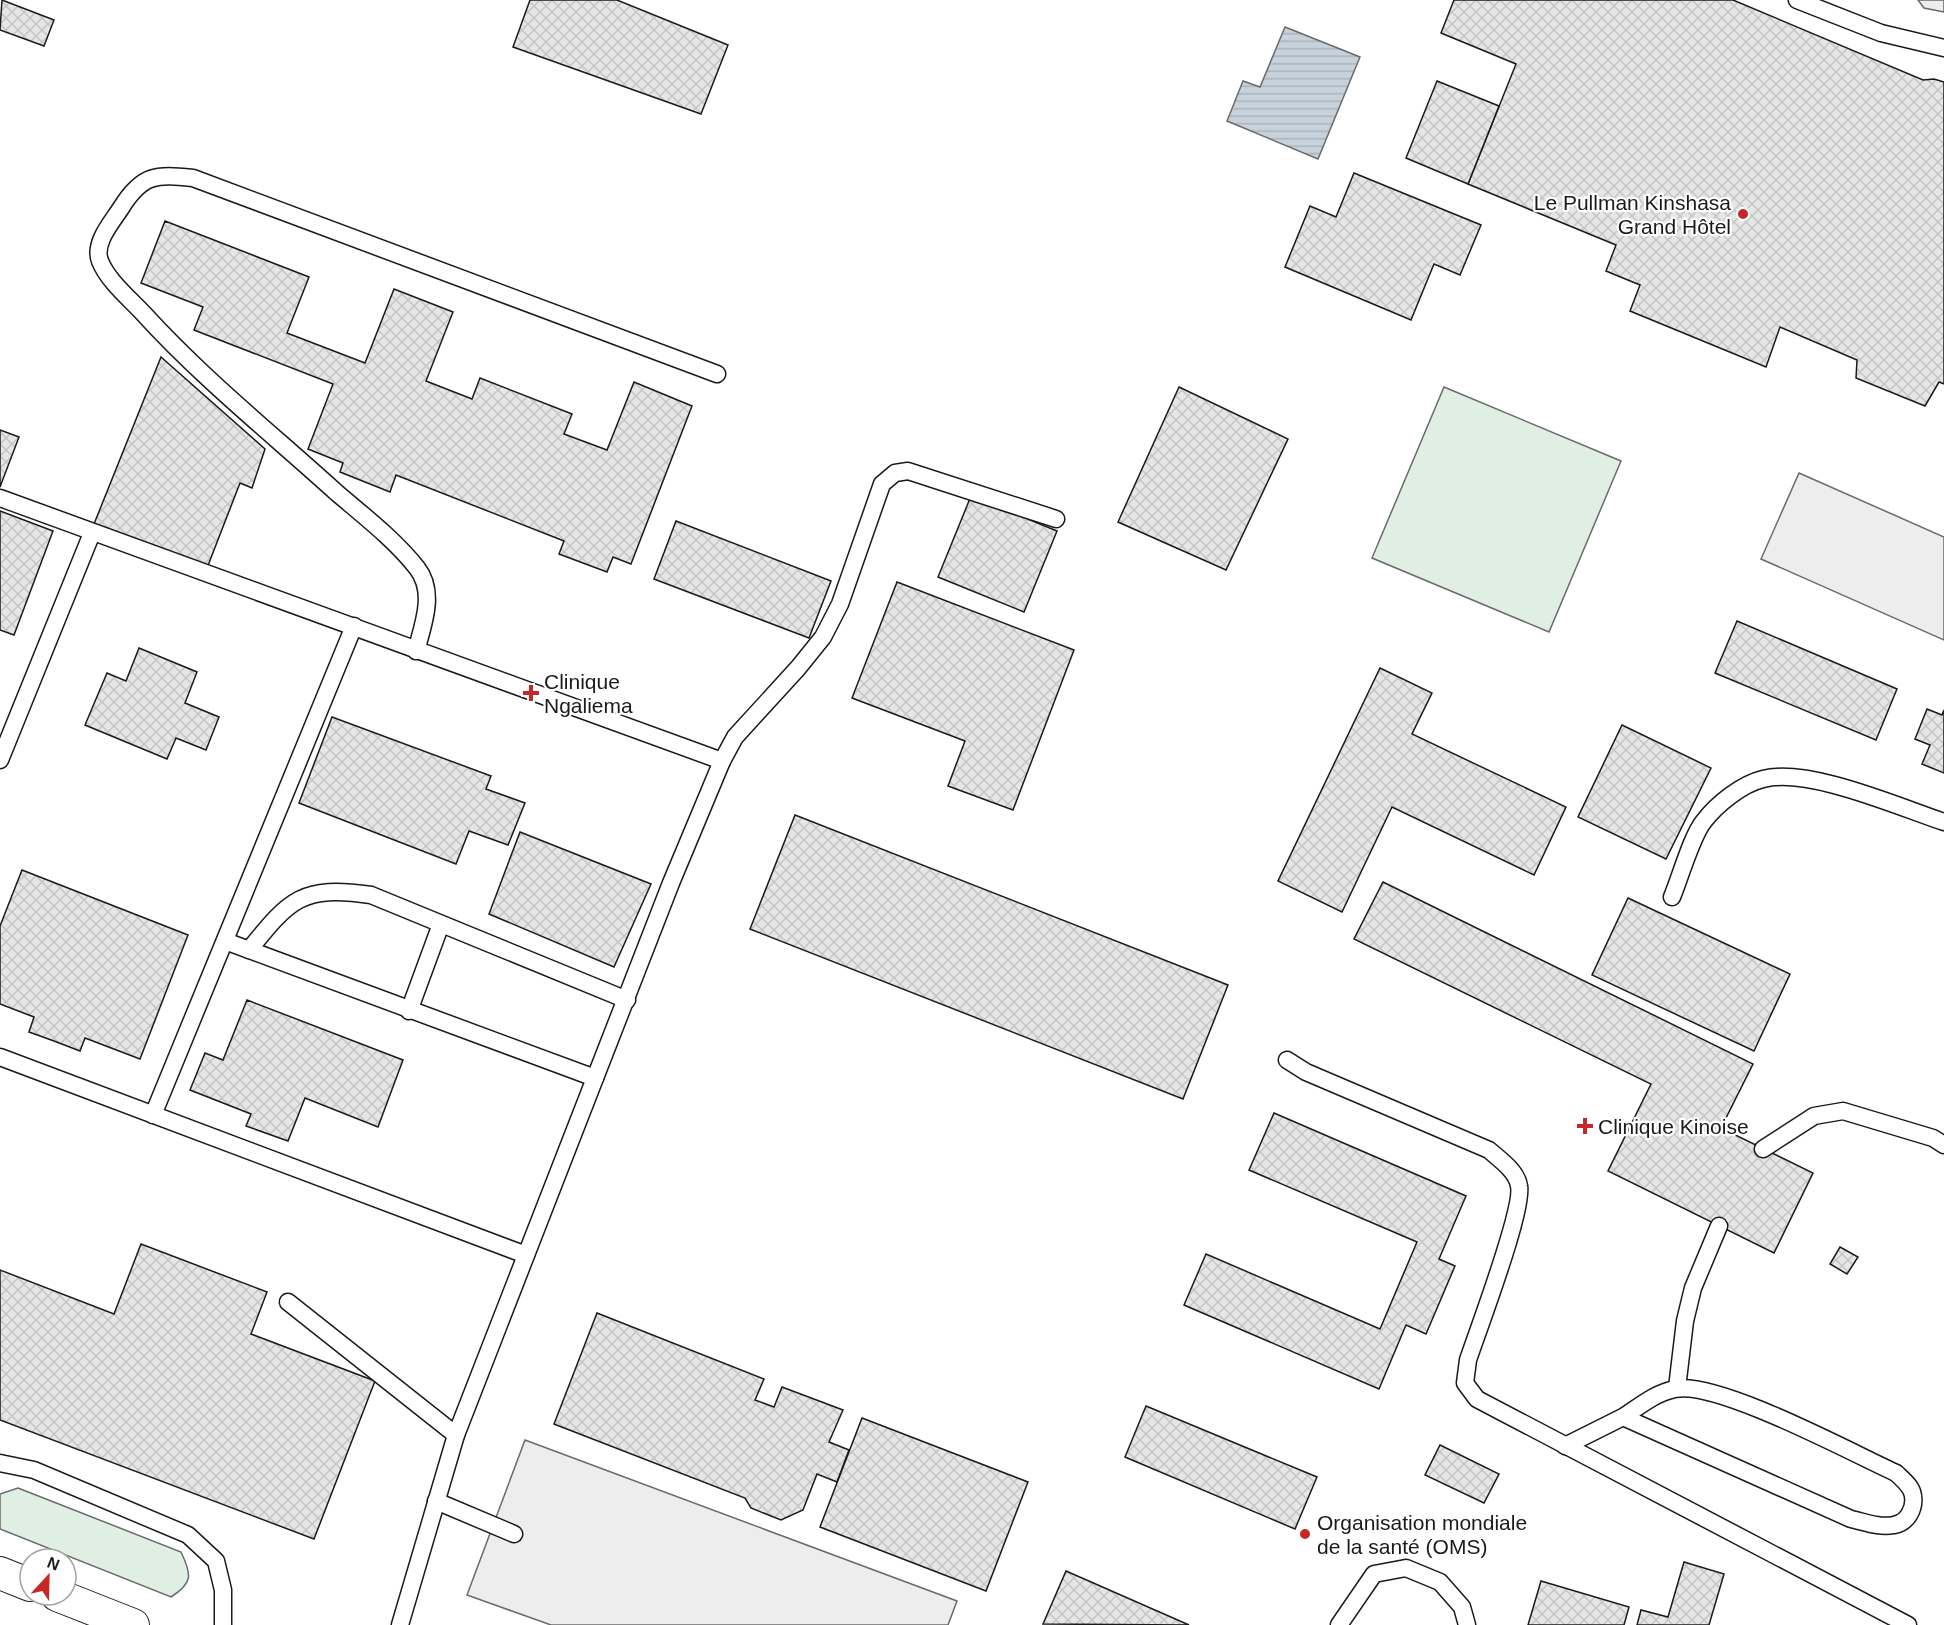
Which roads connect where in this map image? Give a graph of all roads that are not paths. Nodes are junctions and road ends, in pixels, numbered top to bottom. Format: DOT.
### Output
graph roads {
  1 [pos="1797,0"];
  2 [pos="1944,48"];
  3 [pos="717,374"];
  4 [pos="0,498"];
  5 [pos="1056,519"];
  6 [pos="92,533"];
  7 [pos="354,626"];
  8 [pos="416,651"];
  9 [pos="0,760"];
  10 [pos="722,761"];
  11 [pos="1944,822"];
  12 [pos="1672,897"];
  13 [pos="441,924"];
  14 [pos="225,941"];
  15 [pos="249,950"];
  16 [pos="627,1000"];
  17 [pos="408,1011"];
  18 [pos="0,1057"];
  19 [pos="1287,1060"];
  20 [pos="595,1078"];
  21 [pos="153,1115"];
  22 [pos="1944,1145"];
  23 [pos="1763,1149"];
  24 [pos="1719,1226"];
  25 [pos="526,1255"];
  26 [pos="288,1302"];
  27 [pos="1677,1388"];
  28 [pos="1623,1417"];
  29 [pos="456,1435"];
  30 [pos="1565,1446"];
  31 [pos="0,1463"];
  32 [pos="436,1501"];
  33 [pos="514,1534"];
  34 [pos="0,1573"];
  35 [pos="18,1580"];
  36 [pos="78,1603"];
  37 [pos="134,1625"];
  38 [pos="223,1625"];
  39 [pos="400,1625"];
  40 [pos="1339,1625"];
  41 [pos="1467,1625"];
  42 [pos="1908,1625"];
  1 -- 2 [label="lane"];
  3 -- 8 [label="lane"];
  4 -- 6 [label="lane"];
  5 -- 10 [label="lane"];
  6 -- 7 [label="lane"];
  6 -- 9 [label="lane"];
  7 -- 8 [label="lane"];
  7 -- 14 [label="lane"];
  8 -- 10 [label="lane"];
  10 -- 16 [label="lane"];
  11 -- 12 [label="lane"];
  13 -- 15 [label="lane"];
  13 -- 16 [label="lane"];
  13 -- 17 [label="lane"];
  14 -- 15 [label="lane"];
  14 -- 21 [label="lane"];
  15 -- 17 [label="lane"];
  16 -- 20 [label="lane"];
  17 -- 20 [label="lane"];
  18 -- 21 [label="lane"];
  19 -- 30 [label="lane"];
  20 -- 25 [label="lane"];
  21 -- 25 [label="lane"];
  22 -- 23 [label="lane"];
  24 -- 27 [label="lane"];
  25 -- 29 [label="lane"];
  26 -- 29 [label="lane"];
  27 -- 28 [label="lane"];
  27 -- 28 [label="lane"];
  28 -- 30 [label="lane"];
  29 -- 32 [label="lane"];
  30 -- 42 [label="lane"];
  31 -- 38 [label="lane"];
  32 -- 33 [label="lane"];
  32 -- 39 [label="lane"];
  34 -- 35 [label="street"];
  36 -- 37 [label="street"];
  40 -- 41 [label="lane"];
}
